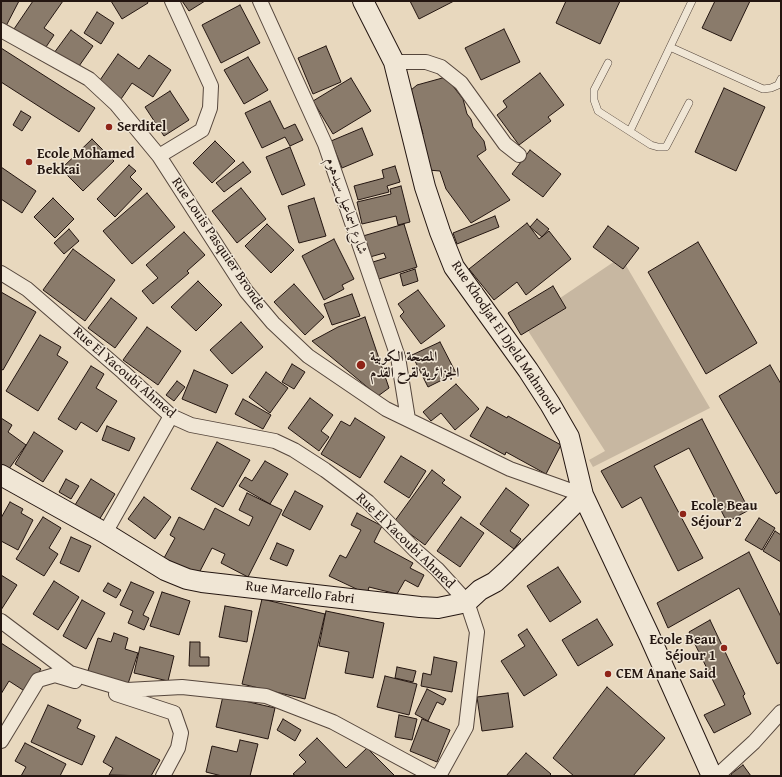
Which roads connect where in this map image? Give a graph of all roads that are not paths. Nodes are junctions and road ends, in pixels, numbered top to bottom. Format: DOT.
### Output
graph roads {
  1 [pos="172,1"];
  2 [pos="260,1"];
  3 [pos="363,1"];
  4 [pos="692,1"];
  5 [pos="1,30"];
  6 [pos="670,47"];
  7 [pos="394,62"];
  8 [pos="608,63"];
  9 [pos="781,79"];
  10 [pos="689,103"];
  11 [pos="630,132"];
  12 [pos="519,155"];
  13 [pos="159,156"];
  14 [pos="1,273"];
  15 [pos="171,416"];
  16 [pos="408,419"];
  17 [pos="1,475"];
  18 [pos="583,495"];
  19 [pos="105,533"];
  20 [pos="467,602"];
  21 [pos="1,621"];
  22 [pos="781,712"];
  23 [pos="1,741"];
  24 [pos="163,776"];
  25 [pos="433,776"];
  26 [pos="439,776"];
  27 [pos="712,776"];
  28 [pos="717,776"];
  1 -- 13 [label="street"];
  2 -- 16 [label="street, شارع إسماعيل سيدهوم"];
  3 -- 7 [label="street, Rue Khodjat El Djeld Mahmoud"];
  4 -- 6 [label="lane"];
  5 -- 13 [label="street, Rue Louis Pasquier Bronde"];
  6 -- 9 [label="lane"];
  6 -- 11 [label="lane"];
  7 -- 12 [label="street"];
  7 -- 18 [label="street, Rue Khodjat El Djeld Mahmoud"];
  8 -- 11 [label="lane"];
  10 -- 11 [label="lane"];
  13 -- 16 [label="street, Rue Louis Pasquier Bronde"];
  14 -- 15 [label="street, Rue El Yacoubi Ahmed"];
  15 -- 19 [label="street"];
  15 -- 20 [label="street, Rue El Yacoubi Ahmed"];
  16 -- 18 [label="street, Rue Louis Pasquier Bronde"];
  17 -- 19 [label="street, Rue Marcello Fabri"];
  18 -- 20 [label="street, Rue Marcello Fabri"];
  18 -- 27 [label="street, Rue Khodjat El Djeld Mahmoud"];
  19 -- 20 [label="street, Rue Marcello Fabri"];
  20 -- 26 [label="street"];
  21 -- 25 [label="street"];
  22 -- 28 [label="street"];
  23 -- 24 [label="street"];
}
